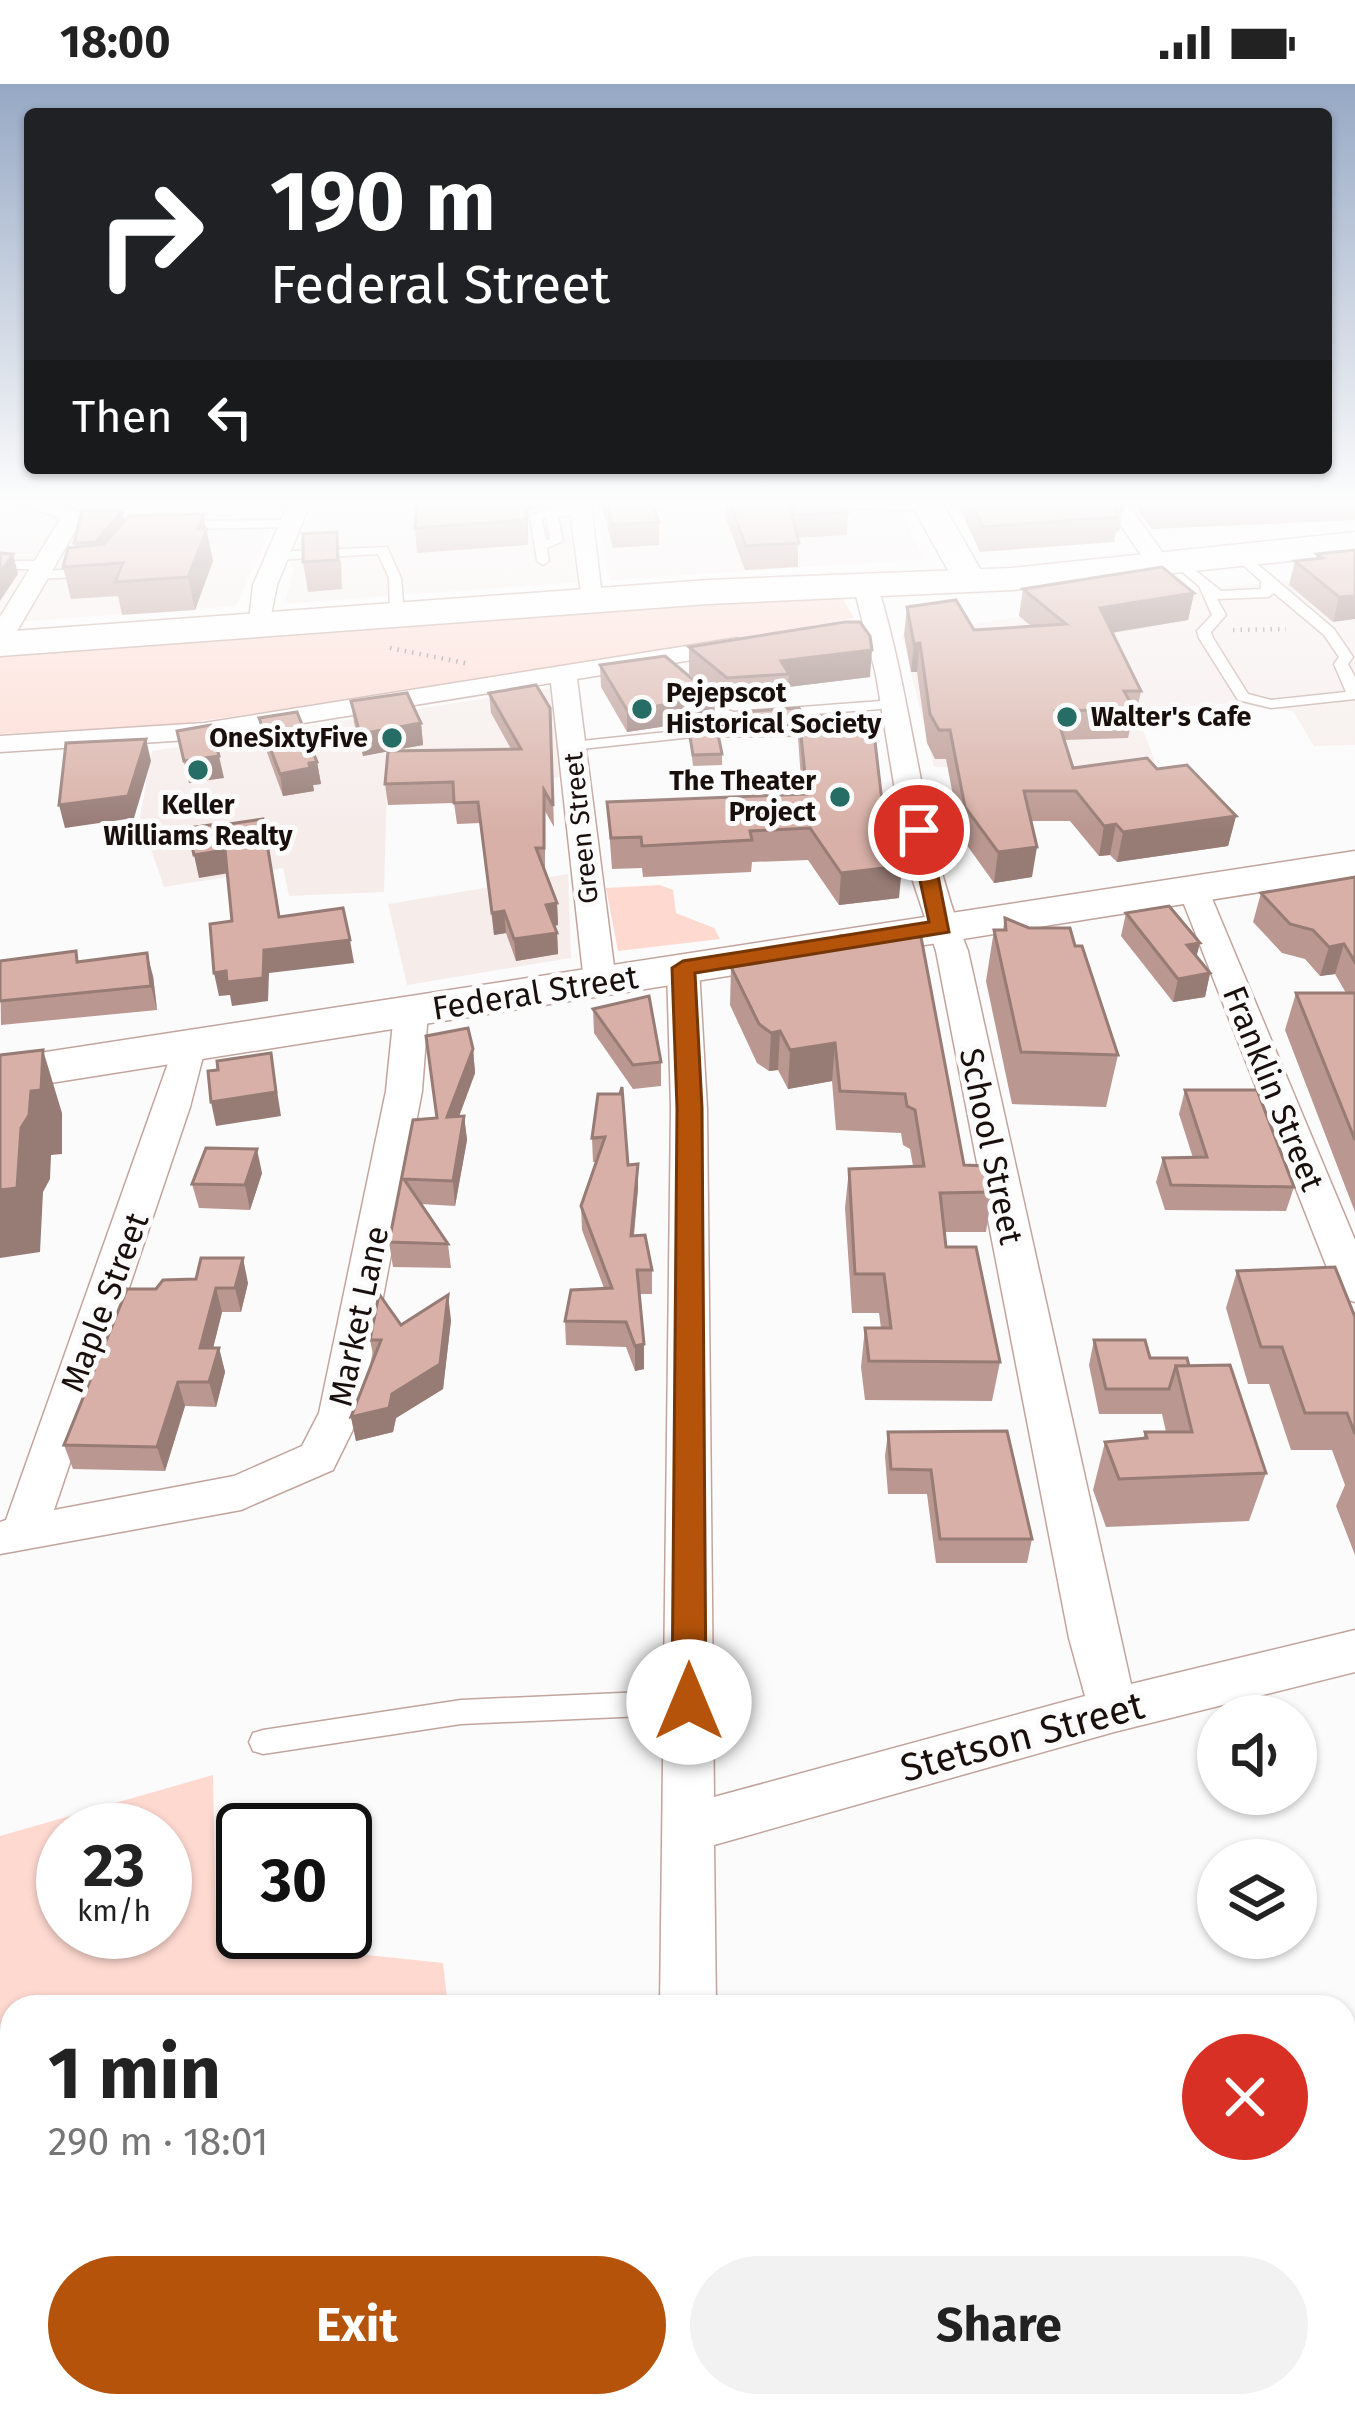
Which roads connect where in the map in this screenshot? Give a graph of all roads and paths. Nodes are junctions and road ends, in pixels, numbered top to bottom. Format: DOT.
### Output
graph roads {
  1 [pos="16,613"];
  2 [pos="270,613"];
  3 [pos="388,613"];
  4 [pos="505,613"];
  5 [pos="875,613"];
  6 [pos="1217,613"];
  7 [pos="1306,613"];
  8 [pos="879,623"];
  9 [pos="268,624"];
  10 [pos="1300,628"];
  11 [pos="844,629"];
  12 [pos="386,630"];
  13 [pos="1220,631"];
  14 [pos="0,641"];
  15 [pos="768,641"];
  16 [pos="663,657"];
  17 [pos="465,663"];
  18 [pos="563,674"];
  19 [pos="894,704"];
  20 [pos="733,716"];
  21 [pos="0,744"];
  22 [pos="572,746"];
  23 [pos="1355,864"];
  24 [pos="1193,889"];
  25 [pos="941,927"];
  26 [pos="683,968"];
  27 [pos="600,982"];
  28 [pos="411,1012"];
  29 [pos="189,1045"];
  30 [pos="0,1075"];
  31 [pos="1355,1288"];
  32 [pos="12,1537"];
  33 [pos="1355,1651"];
  34 [pos="689,1702"];
  35 [pos="1114,1710"];
  36 [pos="263,1742"];
  37 [pos="691,1827"];
  38 [pos="688,1995"];
  1 -- 14 [label="street"];
  2 -- 9 [label="street"];
  3 -- 12 [label="lane"];
  4 -- 12 [label="main road"];
  5 -- 8 [label="street, School Street"];
  6 -- 7 [label="lane"];
  8 -- 11 [label="street"];
  8 -- 19 [label="street, School Street"];
  9 -- 12 [label="main road"];
  9 -- 14 [label="main road"];
  10 -- 13 [label="path"];
  12 -- 17 [label="path"];
  15 -- 16 [label="street"];
  16 -- 18 [label="street"];
  16 -- 20 [label="lane"];
  18 -- 21 [label="street"];
  18 -- 22 [label="street, Green Street"];
  19 -- 20 [label="lane"];
  19 -- 25 [label="street, School Street"];
  20 -- 22 [label="lane"];
  22 -- 27 [label="street, Green Street"];
  23 -- 24 [label="street, Federal Street"];
  24 -- 25 [label="street, Federal Street"];
  24 -- 31 [label="street, Franklin Street"];
  25 -- 26 [label="street, Federal Street"];
  25 -- 35 [label="street, School Street"];
  26 -- 27 [label="street, Federal Street"];
  26 -- 34 [label="street"];
  27 -- 28 [label="street, Federal Street"];
  28 -- 29 [label="street, Federal Street"];
  28 -- 32 [label="street, Market Lane"];
  29 -- 30 [label="street, Federal Street"];
  29 -- 32 [label="street, Maple Street"];
  33 -- 35 [label="street, Stetson Street"];
  34 -- 36 [label="lane"];
  34 -- 37 [label="street"];
  35 -- 37 [label="street, Stetson Street"];
  37 -- 38 [label="street"];
}
